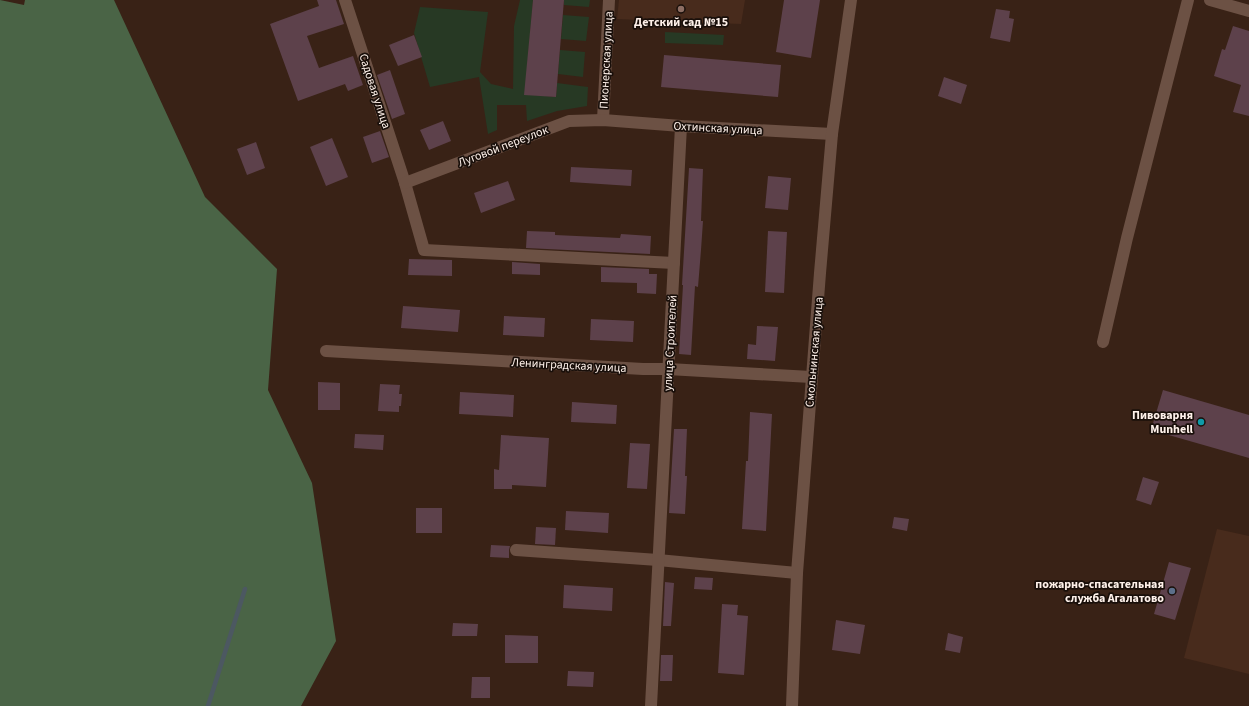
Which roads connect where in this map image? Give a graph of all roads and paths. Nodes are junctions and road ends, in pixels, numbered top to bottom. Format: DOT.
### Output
graph roads {
  1 [pos="345,0"];
  2 [pos="609,0"];
  3 [pos="851,0"];
  4 [pos="1188,0"];
  5 [pos="1210,0"];
  6 [pos="1249,11"];
  7 [pos="603,120"];
  8 [pos="681,126"];
  9 [pos="832,134"];
  10 [pos="405,183"];
  11 [pos="674,263"];
  12 [pos="1103,342"];
  13 [pos="326,351"];
  14 [pos="668,369"];
  15 [pos="811,377"];
  16 [pos="516,550"];
  17 [pos="658,560"];
  18 [pos="797,573"];
  19 [pos="651,706"];
  20 [pos="792,706"];
  1 -- 10 [label="street, Садовая улица"];
  2 -- 7 [label="street, Пионерская улица"];
  3 -- 9 [label="street, Смольнинская улица"];
  4 -- 12 [label="street"];
  5 -- 6 [label="street"];
  7 -- 8 [label="street, Охтинская улица"];
  7 -- 10 [label="street, Луговой переулок"];
  8 -- 9 [label="street, Охтинская улица"];
  8 -- 11 [label="street, улица Строителей"];
  9 -- 15 [label="street, Смольнинская улица"];
  10 -- 11 [label="street, Садовая улица"];
  11 -- 14 [label="street, улица Строителей"];
  13 -- 14 [label="street, Ленинградская улица"];
  14 -- 15 [label="street, Ленинградская улица"];
  14 -- 17 [label="street, улица Строителей"];
  15 -- 18 [label="street, Смольнинская улица"];
  16 -- 17 [label="street"];
  17 -- 18 [label="street"];
  17 -- 19 [label="street, улица Строителей"];
  18 -- 20 [label="street, Смольнинская улица"];
}
